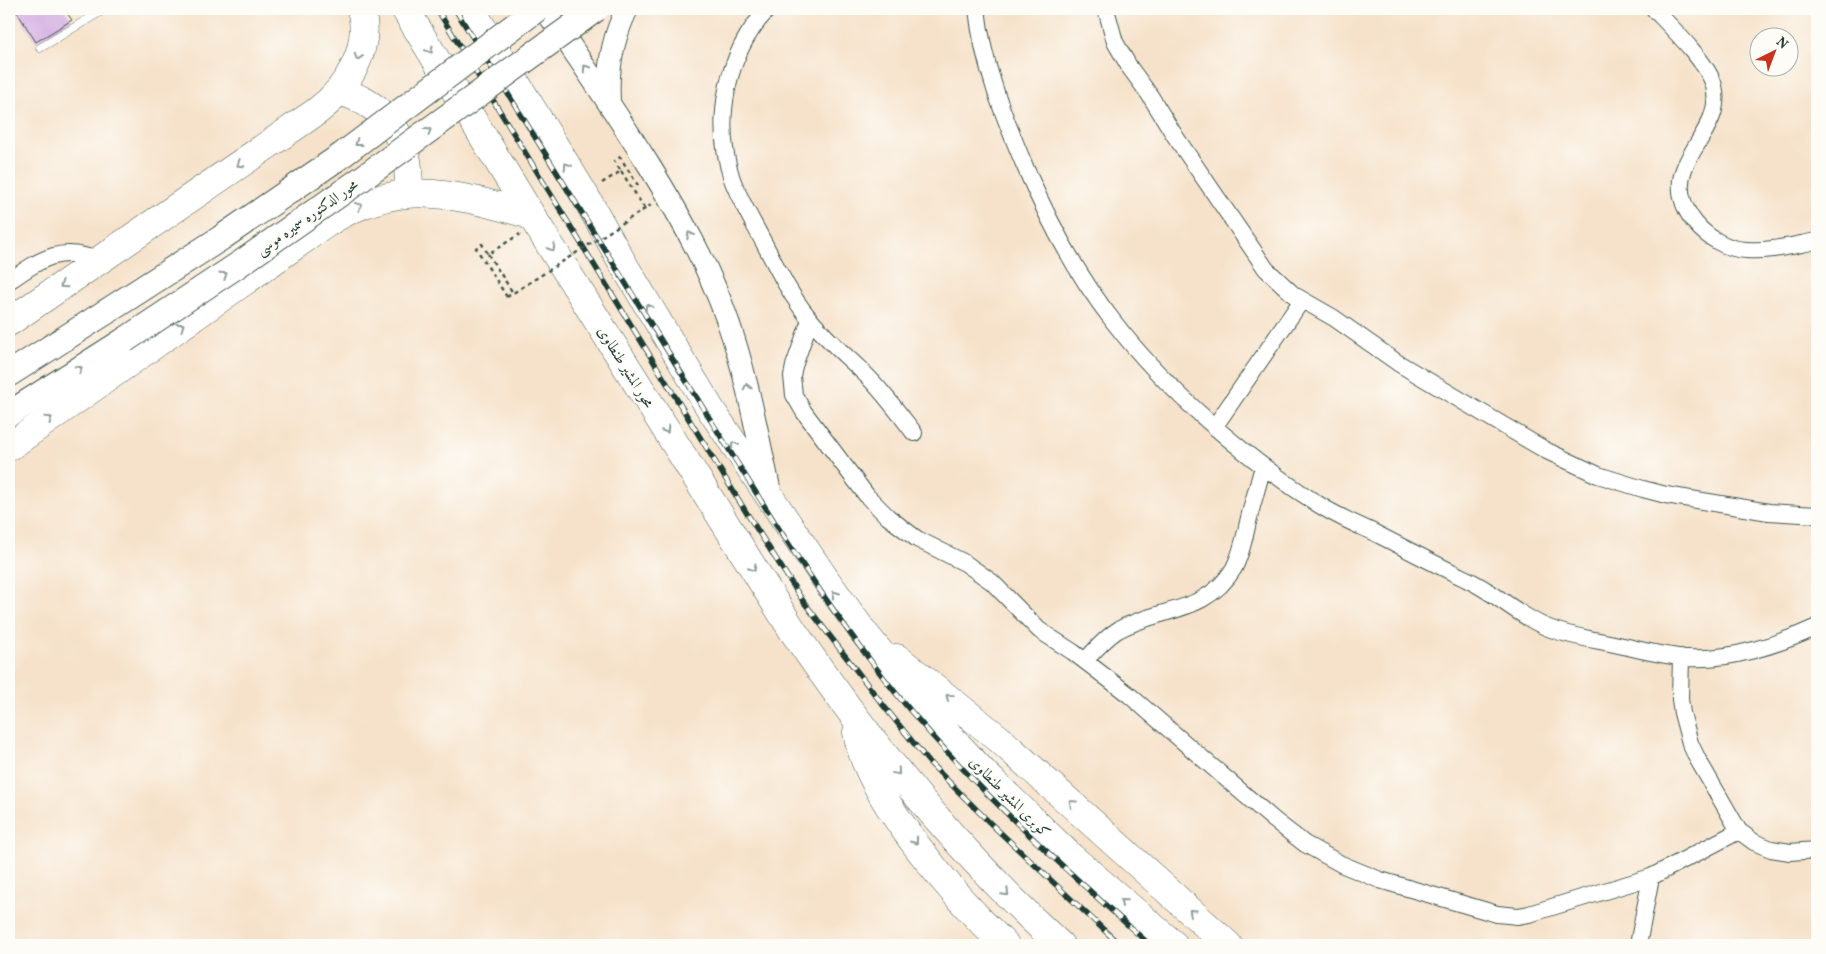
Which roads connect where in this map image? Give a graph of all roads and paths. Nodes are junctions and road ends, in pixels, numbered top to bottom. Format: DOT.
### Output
graph roads {
  1 [pos="88,9"];
  2 [pos="104,9"];
  3 [pos="361,9"];
  4 [pos="405,9"];
  5 [pos="471,9"];
  6 [pos="537,9"];
  7 [pos="545,9"];
  8 [pos="596,9"];
  9 [pos="627,9"];
  10 [pos="768,9"];
  11 [pos="977,9"];
  12 [pos="1106,9"];
  13 [pos="1654,9"];
  14 [pos="92,16"];
  15 [pos="40,48"];
  16 [pos="339,91"];
  17 [pos="609,101"];
  18 [pos="628,169"];
  19 [pos="621,171"];
  20 [pos="408,193"];
  21 [pos="584,194"];
  22 [pos="651,205"];
  23 [pos="645,209"];
  24 [pos="533,219"];
  25 [pos="1817,241"];
  26 [pos="488,254"];
  27 [pos="99,261"];
  28 [pos="9,280"];
  29 [pos="513,293"];
  30 [pos="1302,300"];
  31 [pos="810,320"];
  32 [pos="9,322"];
  33 [pos="9,374"];
  34 [pos="9,414"];
  35 [pos="1215,426"];
  36 [pos="914,433"];
  37 [pos="9,447"];
  38 [pos="1263,466"];
  39 [pos="773,503"];
  40 [pos="1817,515"];
  41 [pos="1817,628"];
  42 [pos="864,633"];
  43 [pos="1681,657"];
  44 [pos="1085,661"];
  45 [pos="856,720"];
  46 [pos="1739,831"];
  47 [pos="1817,850"];
  48 [pos="1651,877"];
  49 [pos="1005,945"];
  50 [pos="1060,945"];
  51 [pos="1174,945"];
  52 [pos="1228,945"];
  53 [pos="1638,945"];
  1 -- 14 [label="lane"];
  2 -- 14 [label="lane"];
  3 -- 16 [label="highway, one-way"];
  4 -- 24 [label="highway, محور المشير طنطاوى, one-way"];
  21 -- 5 [label="highway, one-way"];
  6 -- 33 [label="main road, محور الدكتوره سميره موسى, one-way, bridge"];
  17 -- 7 [label="street, one-way"];
  34 -- 8 [label="main road, محور الدكتوره سميره موسى, one-way, bridge"];
  9 -- 17 [label="street"];
  10 -- 31 [label="street"];
  11 -- 35 [label="street"];
  12 -- 30 [label="street"];
  13 -- 25 [label="street"];
  14 -- 15 [label="lane"];
  16 -- 20 [label="highway"];
  16 -- 27 [label="highway, one-way"];
  39 -- 17 [label="street, one-way"];
  18 -- 19 [label="path"];
  19 -- 21 [label="path"];
  19 -- 23 [label="path"];
  20 -- 24 [label="highway"];
  37 -- 20 [label="highway, one-way"];
  39 -- 21 [label="highway, one-way"];
  22 -- 23 [label="path, bridge"];
  23 -- 29 [label="path, bridge"];
  24 -- 26 [label="path"];
  24 -- 45 [label="highway, محور المشير طنطاوى, one-way"];
  26 -- 29 [label="path"];
  26 -- 29 [label="path, bridge"];
  27 -- 28 [label="street"];
  27 -- 32 [label="highway, one-way"];
  30 -- 35 [label="street"];
  30 -- 40 [label="street"];
  31 -- 36 [label="street"];
  31 -- 44 [label="street"];
  35 -- 38 [label="street"];
  38 -- 43 [label="street"];
  38 -- 44 [label="street"];
  42 -- 39 [label="highway, one-way"];
  41 -- 43 [label="street"];
  51 -- 42 [label="highway, كوبرى المشير طنطاوى, one-way"];
  52 -- 42 [label="highway, one-way"];
  43 -- 46 [label="street"];
  44 -- 48 [label="street"];
  45 -- 49 [label="highway, one-way"];
  45 -- 50 [label="highway, one-way"];
  46 -- 47 [label="street"];
  46 -- 48 [label="street"];
  48 -- 53 [label="street"];
}
